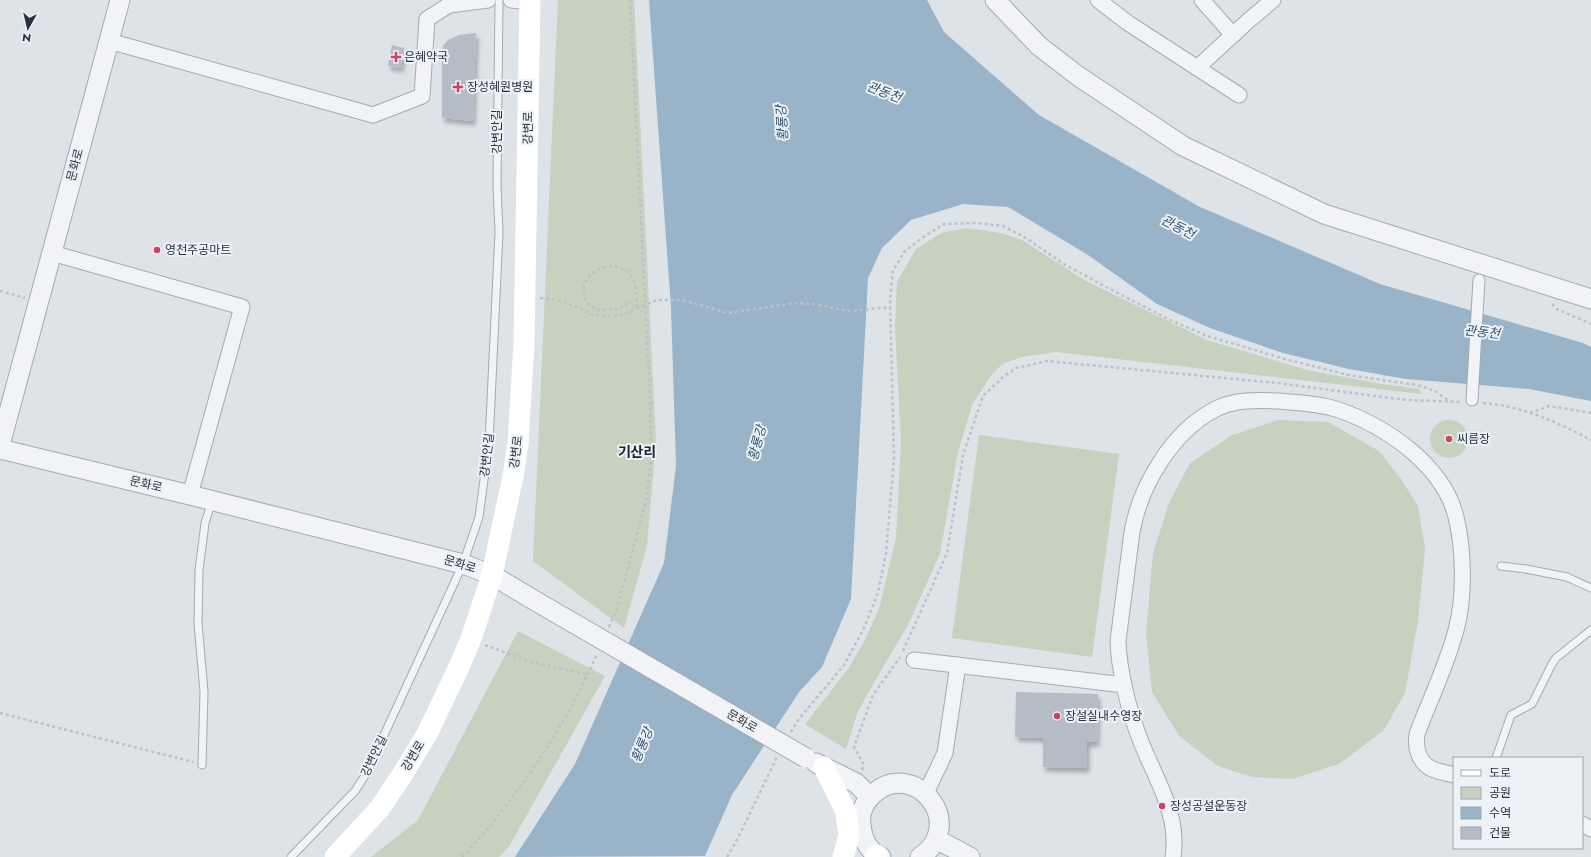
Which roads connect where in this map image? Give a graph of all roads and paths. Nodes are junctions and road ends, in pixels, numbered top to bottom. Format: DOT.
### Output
graph roads {
  1 [pos="120,0"];
  2 [pos="488,0"];
  3 [pos="499,0"];
  4 [pos="630,0"];
  5 [pos="995,0"];
  6 [pos="1098,0"];
  7 [pos="1202,0"];
  8 [pos="1273,0"];
  9 [pos="524,1"];
  10 [pos="1233,35"];
  11 [pos="109,40"];
  12 [pos="1197,68"];
  13 [pos="1238,94"];
  14 [pos="52,253"];
  15 [pos="1479,280"];
  16 [pos="1545,285"];
  17 [pos="0,291"];
  18 [pos="525,296"];
  19 [pos="1591,299"];
  20 [pos="39,301"];
  21 [pos="628,303"];
  22 [pos="890,307"];
  23 [pos="637,308"];
  24 [pos="1591,324"];
  25 [pos="1472,400"];
  26 [pos="1449,401"];
  27 [pos="1530,413"];
  28 [pos="1591,413"];
  29 [pos="0,445"];
  30 [pos="0,449"];
  31 [pos="190,495"];
  32 [pos="212,500"];
  33 [pos="463,564"];
  34 [pos="1501,566"];
  35 [pos="492,575"];
  36 [pos="1591,588"];
  37 [pos="608,628"];
  38 [pos="1591,630"];
  39 [pos="470,640"];
  40 [pos="599,648"];
  41 [pos="914,660"];
  42 [pos="958,665"];
  43 [pos="588,675"];
  44 [pos="1124,684"];
  45 [pos="0,713"];
  46 [pos="788,738"];
  47 [pos="778,756"];
  48 [pos="1496,757"];
  49 [pos="815,762"];
  50 [pos="202,765"];
  51 [pos="1453,775"];
  52 [pos="926,793"];
  53 [pos="870,797"];
  54 [pos="936,839"];
  55 [pos="878,856"];
  56 [pos="291,857"];
  57 [pos="335,857"];
  58 [pos="462,857"];
  59 [pos="727,857"];
  60 [pos="842,857"];
  61 [pos="920,857"];
  62 [pos="970,857"];
  63 [pos="1173,857"];
  1 -- 11 [label="street, 문화로"];
  2 -- 11 [label="street"];
  3 -- 33 [label="lane, 강변안길"];
  4 -- 37 [label="path"];
  5 -- 16 [label="street"];
  6 -- 12 [label="street"];
  7 -- 10 [label="street"];
  8 -- 10 [label="street"];
  9 -- 18 [label="main road, 강변로"];
  10 -- 12 [label="street"];
  11 -- 14 [label="street, 문화로"];
  12 -- 13 [label="street"];
  14 -- 20 [label="street, 문화로"];
  14 -- 31 [label="street"];
  15 -- 25 [label="street"];
  16 -- 19 [label="street"];
  16 -- 24 [label="path"];
  17 -- 20 [label="path"];
  18 -- 23 [label="path, bridge"];
  18 -- 35 [label="main road, 강변로"];
  20 -- 29 [label="street, 문화로"];
  21 -- 23 [label="path"];
  22 -- 23 [label="path, bridge"];
  22 -- 26 [label="path"];
  22 -- 46 [label="path"];
  27 -- 28 [label="path"];
  30 -- 31 [label="street, 문화로"];
  31 -- 32 [label="street, 문화로"];
  32 -- 33 [label="street, 문화로"];
  32 -- 50 [label="lane"];
  33 -- 35 [label="street, 문화로"];
  33 -- 56 [label="lane, 강변안길"];
  34 -- 36 [label="lane"];
  35 -- 39 [label="main road, 강변로"];
  35 -- 49 [label="street, 문화로, bridge"];
  38 -- 48 [label="lane"];
  39 -- 43 [label="path"];
  39 -- 57 [label="main road, 강변로"];
  40 -- 43 [label="path"];
  41 -- 42 [label="street"];
  42 -- 44 [label="street"];
  42 -- 52 [label="street"];
  43 -- 58 [label="path"];
  44 -- 51 [label="street"];
  44 -- 63 [label="street"];
  45 -- 50 [label="path"];
  47 -- 59 [label="path"];
  49 -- 53 [label="street, 문화로"];
  49 -- 60 [label="main road"];
  52 -- 53 [label="street"];
  52 -- 54 [label="street"];
  53 -- 55 [label="street"];
  54 -- 61 [label="street"];
  54 -- 62 [label="street"];
}
